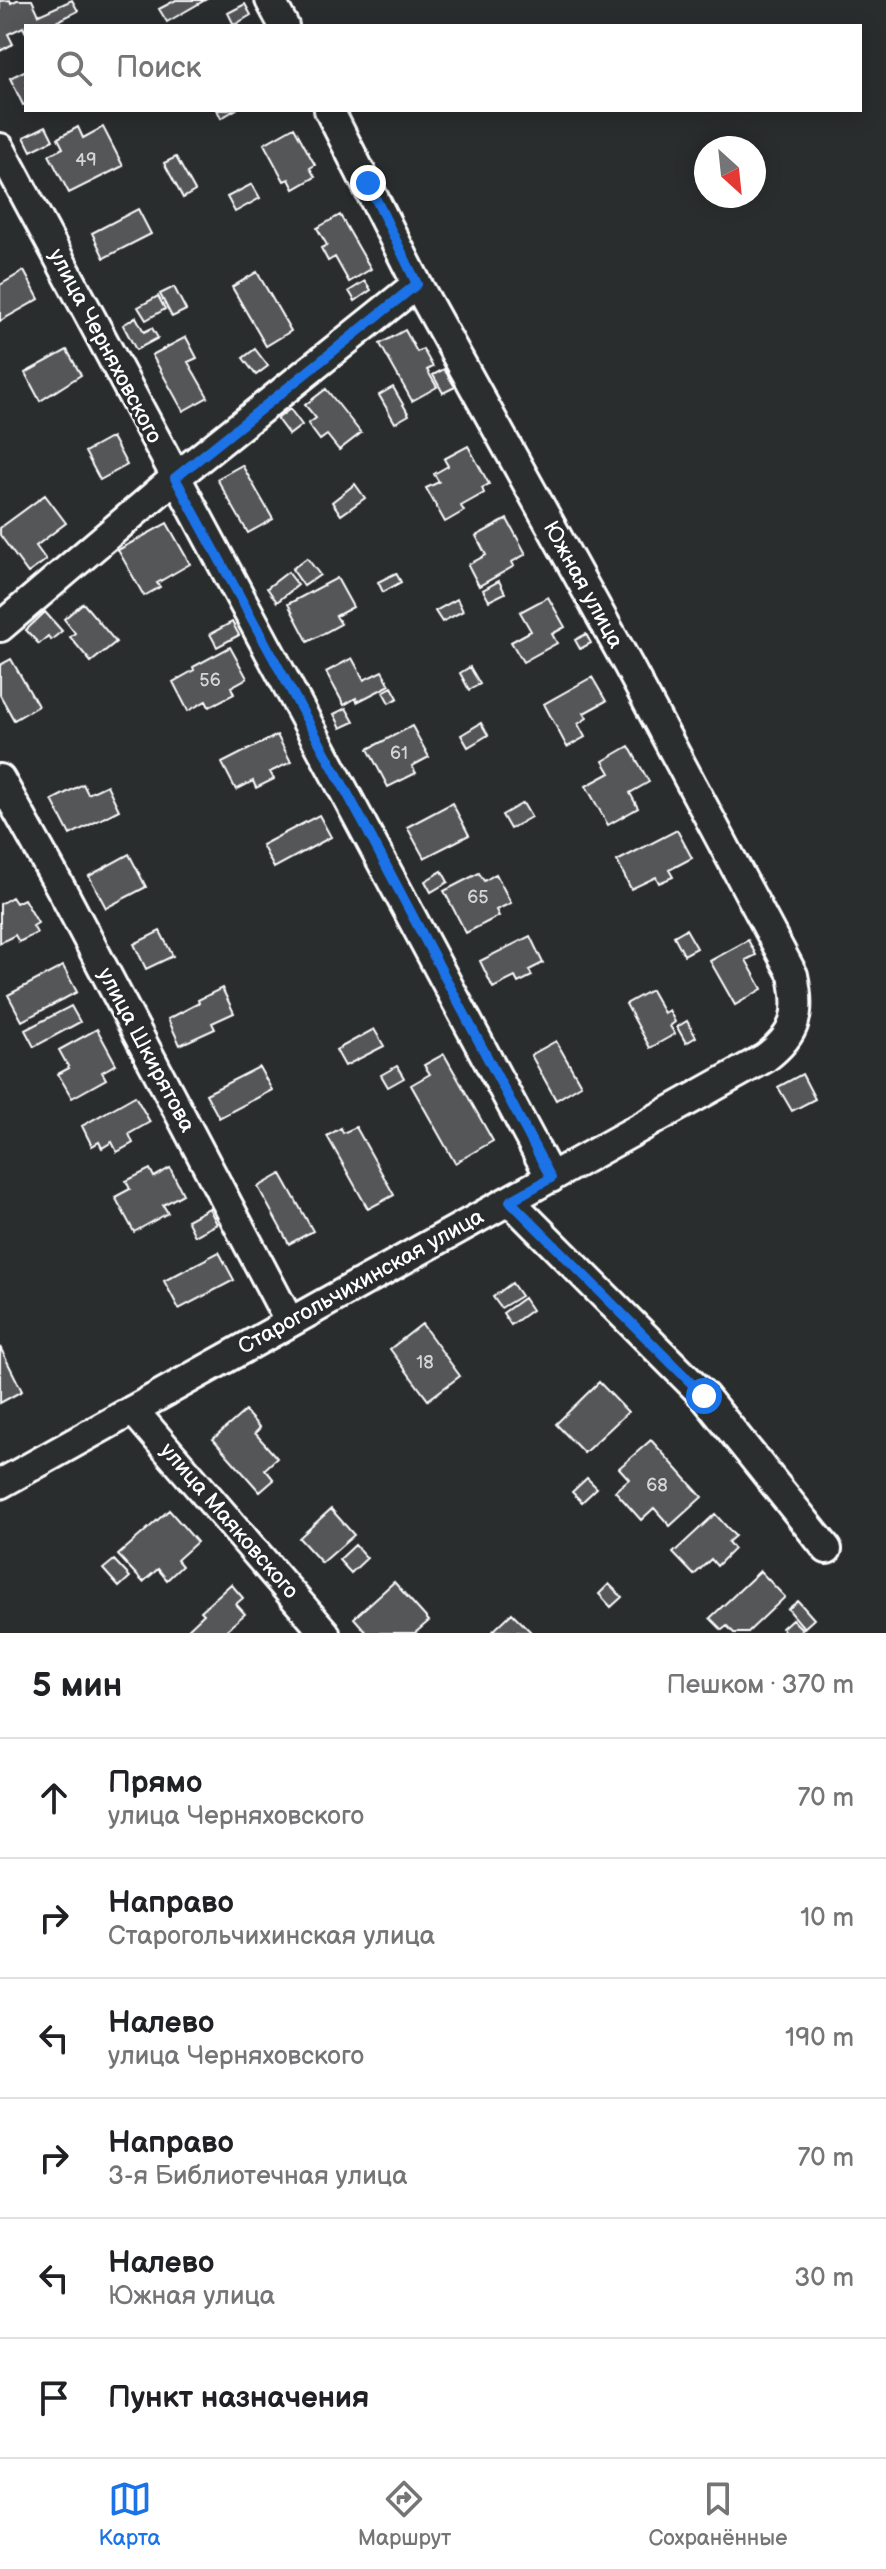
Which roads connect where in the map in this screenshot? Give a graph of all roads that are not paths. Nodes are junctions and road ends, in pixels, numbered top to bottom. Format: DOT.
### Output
graph roads {
  1 [pos="270,0"];
  2 [pos="283,24"];
  3 [pos="330,112"];
  4 [pos="0,148"];
  5 [pos="417,284"];
  6 [pos="175,478"];
  7 [pos="0,627"];
  8 [pos="0,779"];
  9 [pos="765,1058"];
  10 [pos="551,1178"];
  11 [pos="510,1201"];
  12 [pos="289,1321"];
  13 [pos="133,1410"];
  14 [pos="0,1484"];
  15 [pos="827,1549"];
  16 [pos="325,1633"];
  1 -- 2 [label="street"];
  3 -- 5 [label="street, Южная улица"];
  4 -- 6 [label="street, улица Черняховского"];
  5 -- 6 [label="street"];
  5 -- 9 [label="street, Южная улица"];
  6 -- 7 [label="street"];
  6 -- 10 [label="street, улица Черняховского"];
  8 -- 12 [label="street, улица Шкирятова"];
  9 -- 10 [label="street, Старогольчихинская улица"];
  10 -- 11 [label="street, Старогольчихинская улица"];
  11 -- 12 [label="street, Старогольчихинская улица"];
  11 -- 15 [label="street"];
  12 -- 13 [label="street, Старогольчихинская улица"];
  13 -- 14 [label="street, Старогольчихинская улица"];
  13 -- 16 [label="street, улица Маяковского"];
}
